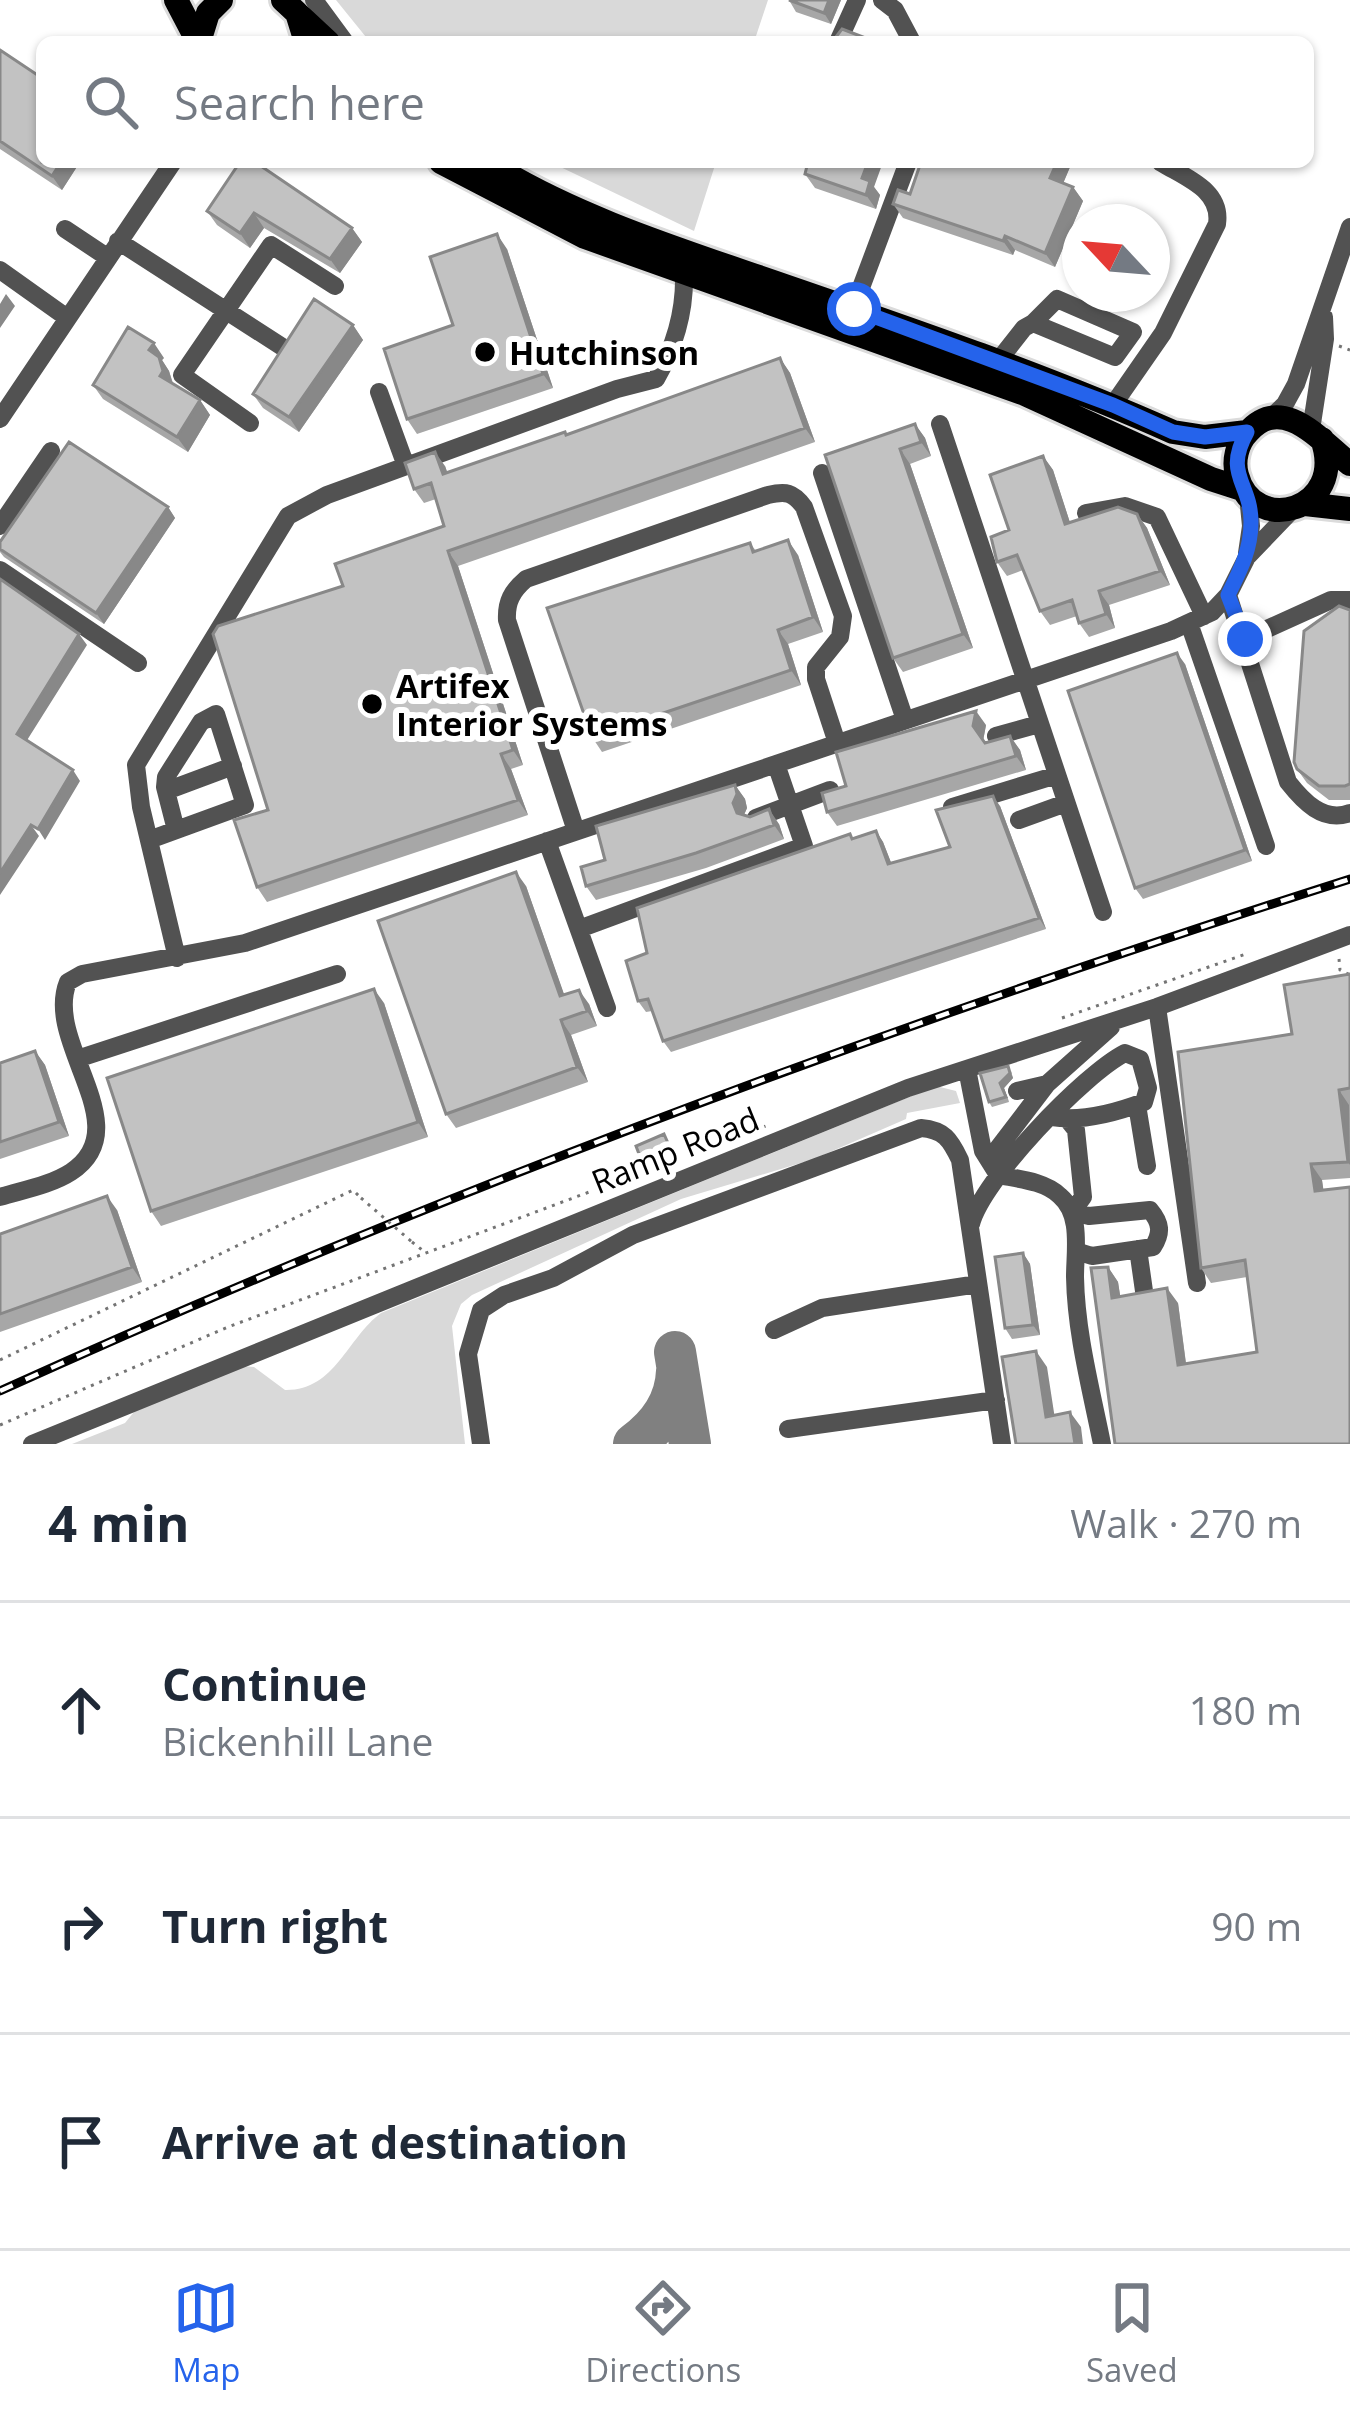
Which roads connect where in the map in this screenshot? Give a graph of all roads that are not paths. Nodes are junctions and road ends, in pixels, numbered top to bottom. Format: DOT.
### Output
graph roads {
  1 [pos="176,0"];
  2 [pos="221,0"];
  3 [pos="857,0"];
  4 [pos="882,0"];
  5 [pos="298,4"];
  6 [pos="195,36"];
  7 [pos="200,36"];
  8 [pos="305,36"];
  9 [pos="323,36"];
  10 [pos="338,36"];
  11 [pos="841,36"];
  12 [pos="909,36"];
  13 [pos="168,168"];
  14 [pos="453,168"];
  15 [pos="499,168"];
  16 [pos="906,168"];
  17 [pos="1169,168"];
  18 [pos="1350,227"];
  19 [pos="64,229"];
  20 [pos="112,249"];
  21 [pos="1344,261"];
  22 [pos="0,270"];
  23 [pos="684,274"];
  24 [pos="335,286"];
  25 [pos="1323,306"];
  26 [pos="854,309"];
  27 [pos="226,312"];
  28 [pos="66,317"];
  29 [pos="1033,323"];
  30 [pos="284,349"];
  31 [pos="998,362"];
  32 [pos="0,380"];
  33 [pos="379,392"];
  34 [pos="17,393"];
  35 [pos="1113,405"];
  36 [pos="246,413"];
  37 [pos="0,419"];
  38 [pos="940,424"];
  39 [pos="1258,426"];
  40 [pos="1317,435"];
  41 [pos="51,451"];
  42 [pos="1350,464"];
  43 [pos="406,466"];
  44 [pos="822,473"];
  45 [pos="1245,492"];
  46 [pos="1299,507"];
  47 [pos="1350,509"];
  48 [pos="1086,513"];
  49 [pos="0,526"];
  50 [pos="1247,557"];
  51 [pos="0,570"];
  52 [pos="1228,595"];
  53 [pos="1350,600"];
  54 [pos="1196,619"];
  55 [pos="1245,639"];
  56 [pos="138,662"];
  57 [pos="1024,680"];
  58 [pos="905,720"];
  59 [pos="1039,724"];
  60 [pos="996,736"];
  61 [pos="837,743"];
  62 [pos="776,764"];
  63 [pos="233,766"];
  64 [pos="1057,775"];
  65 [pos="830,790"];
  66 [pos="166,791"];
  67 [pos="1066,803"];
  68 [pos="790,805"];
  69 [pos="950,808"];
  70 [pos="1350,813"];
  71 [pos="756,818"];
  72 [pos="1019,820"];
  73 [pos="176,830"];
  74 [pos="577,831"];
  75 [pos="148,840"];
  76 [pos="548,841"];
  77 [pos="1266,846"];
  78 [pos="1103,912"];
  79 [pos="579,929"];
  80 [pos="1350,935"];
  81 [pos="1350,950"];
  82 [pos="1296,956"];
  83 [pos="177,958"];
  84 [pos="337,974"];
  85 [pos="1157,1007"];
  86 [pos="607,1008"];
  87 [pos="1119,1020"];
  88 [pos="77,1059"];
  89 [pos="967,1069"];
  90 [pos="1047,1084"];
  91 [pos="1018,1091"];
  92 [pos="1137,1105"];
  93 [pos="1060,1119"];
  94 [pos="1147,1166"];
  95 [pos="993,1167"];
  96 [pos="0,1197"];
  97 [pos="1072,1212"];
  98 [pos="970,1228"];
  99 [pos="1138,1250"];
  100 [pos="1076,1252"];
  101 [pos="1197,1283"];
  102 [pos="978,1284"];
  103 [pos="1145,1298"];
  104 [pos="774,1330"];
  105 [pos="996,1400"];
  106 [pos="788,1429"];
  107 [pos="32,1444"];
  108 [pos="481,1444"];
  109 [pos="1002,1444"];
  110 [pos="1102,1444"];
  1 -- 6 [label="main road"];
  2 -- 7 [label="main road"];
  3 -- 11 [label="street"];
  4 -- 12 [label="street"];
  5 -- 8 [label="main road"];
  5 -- 9 [label="main road"];
  5 -- 10 [label="street"];
  13 -- 20 [label="street"];
  14 -- 23 [label="main road"];
  15 -- 26 [label="main road"];
  16 -- 26 [label="street"];
  17 -- 35 [label="street"];
  18 -- 21 [label="street"];
  19 -- 20 [label="street"];
  20 -- 27 [label="street"];
  20 -- 28 [label="street"];
  21 -- 25 [label="street"];
  22 -- 28 [label="street"];
  23 -- 43 [label="street"];
  23 -- 45 [label="main road"];
  24 -- 27 [label="street"];
  25 -- 39 [label="street"];
  25 -- 40 [label="street"];
  26 -- 31 [label="main road"];
  27 -- 30 [label="street"];
  27 -- 36 [label="street"];
  28 -- 34 [label="street"];
  29 -- 29 [label="street"];
  29 -- 31 [label="street"];
  31 -- 35 [label="main road"];
  32 -- 34 [label="street"];
  33 -- 43 [label="street"];
  34 -- 37 [label="street"];
  35 -- 39 [label="main road"];
  38 -- 57 [label="street"];
  39 -- 40 [label="main road"];
  39 -- 45 [label="main road"];
  40 -- 42 [label="main road"];
  40 -- 46 [label="main road"];
  41 -- 49 [label="street"];
  43 -- 75 [label="street"];
  44 -- 58 [label="street"];
  45 -- 46 [label="main road"];
  45 -- 50 [label="street"];
  46 -- 47 [label="main road"];
  46 -- 50 [label="street"];
  48 -- 54 [label="street"];
  50 -- 52 [label="street"];
  51 -- 56 [label="street"];
  52 -- 54 [label="street"];
  52 -- 55 [label="street"];
  53 -- 55 [label="street"];
  54 -- 57 [label="street"];
  54 -- 77 [label="street"];
  55 -- 70 [label="street"];
  57 -- 58 [label="street"];
  57 -- 59 [label="street"];
  58 -- 61 [label="street"];
  59 -- 60 [label="street"];
  59 -- 64 [label="street"];
  61 -- 62 [label="street"];
  61 -- 74 [label="street"];
  62 -- 68 [label="street"];
  62 -- 74 [label="street"];
  63 -- 66 [label="street"];
  63 -- 66 [label="street"];
  63 -- 73 [label="street"];
  64 -- 67 [label="street"];
  64 -- 69 [label="street"];
  65 -- 68 [label="street"];
  66 -- 73 [label="street"];
  67 -- 72 [label="street"];
  67 -- 78 [label="street"];
  68 -- 71 [label="street"];
  68 -- 79 [label="street"];
  73 -- 75 [label="street"];
  74 -- 76 [label="street"];
  75 -- 83 [label="street"];
  76 -- 79 [label="street"];
  76 -- 83 [label="street"];
  79 -- 86 [label="street"];
  80 -- 82 [label="street, Ramp Road"];
  81 -- 82 [label="street"];
  82 -- 85 [label="street, Ramp Road"];
  83 -- 88 [label="street"];
  84 -- 88 [label="street"];
  85 -- 87 [label="street, Ramp Road"];
  85 -- 101 [label="street"];
  87 -- 89 [label="street, Ramp Road"];
  87 -- 90 [label="street"];
  88 -- 96 [label="street"];
  89 -- 95 [label="street"];
  89 -- 107 [label="street, Ramp Road"];
  90 -- 91 [label="street"];
  90 -- 95 [label="street"];
  92 -- 93 [label="street"];
  92 -- 93 [label="street"];
  92 -- 94 [label="street"];
  93 -- 95 [label="street"];
  93 -- 97 [label="street"];
  95 -- 97 [label="street"];
  95 -- 98 [label="street"];
  97 -- 99 [label="street"];
  97 -- 100 [label="street"];
  98 -- 102 [label="street"];
  98 -- 108 [label="street"];
  99 -- 100 [label="street"];
  99 -- 103 [label="street"];
  100 -- 110 [label="street"];
  102 -- 104 [label="street"];
  102 -- 105 [label="street"];
  105 -- 106 [label="street"];
  105 -- 109 [label="street"];
}
